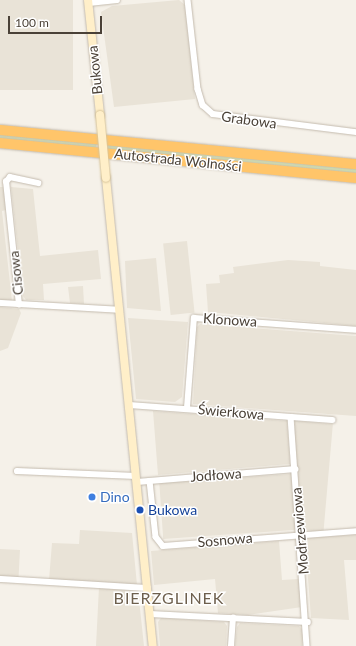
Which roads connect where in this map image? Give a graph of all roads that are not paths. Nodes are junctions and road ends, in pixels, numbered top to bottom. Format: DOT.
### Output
graph roads {
  1 [pos="117,0"];
  2 [pos="188,0"];
  3 [pos="89,1"];
  4 [pos="0,130"];
  5 [pos="356,132"];
  6 [pos="0,143"];
  7 [pos="356,164"];
  8 [pos="356,178"];
  9 [pos="38,183"];
  10 [pos="0,303"];
  11 [pos="19,305"];
  12 [pos="120,310"];
  13 [pos="356,330"];
  14 [pos="129,404"];
  15 [pos="187,408"];
  16 [pos="291,417"];
  17 [pos="332,420"];
  18 [pos="295,469"];
  19 [pos="17,471"];
  20 [pos="136,479"];
  21 [pos="150,481"];
  22 [pos="356,531"];
  23 [pos="301,534"];
  24 [pos="0,579"];
  25 [pos="148,588"];
  26 [pos="150,614"];
  27 [pos="233,618"];
  28 [pos="308,622"];
  29 [pos="153,646"];
  30 [pos="231,646"];
  31 [pos="307,646"];
  1 -- 3 [label="street"];
  2 -- 5 [label="street, Grabowa"];
  3 -- 12 [label="main road, Bukowa, bridge"];
  4 -- 7 [label="highway, Autostrada Wolności"];
  6 -- 8 [label="highway, Autostrada Wolności"];
  9 -- 11 [label="street, Cisowa"];
  10 -- 11 [label="street, Cisowa"];
  11 -- 12 [label="street, Cisowa"];
  12 -- 14 [label="main road"];
  13 -- 15 [label="street, Klonowa"];
  14 -- 15 [label="street, Świerkowa"];
  14 -- 20 [label="main road"];
  15 -- 16 [label="street, Świerkowa"];
  16 -- 17 [label="street, Świerkowa"];
  16 -- 18 [label="street, Modrzewiowa"];
  18 -- 21 [label="street, Jodłowa"];
  18 -- 23 [label="street, Modrzewiowa"];
  19 -- 20 [label="street, Jodłowa"];
  20 -- 21 [label="street, Jodłowa"];
  20 -- 25 [label="main road"];
  21 -- 23 [label="street, Sosnowa"];
  22 -- 23 [label="street, Sosnowa"];
  23 -- 28 [label="street, Modrzewiowa"];
  24 -- 25 [label="street"];
  25 -- 26 [label="main road"];
  26 -- 27 [label="street"];
  26 -- 29 [label="main road"];
  27 -- 28 [label="street"];
  27 -- 30 [label="street"];
  28 -- 31 [label="street, Modrzewiowa"];
}
